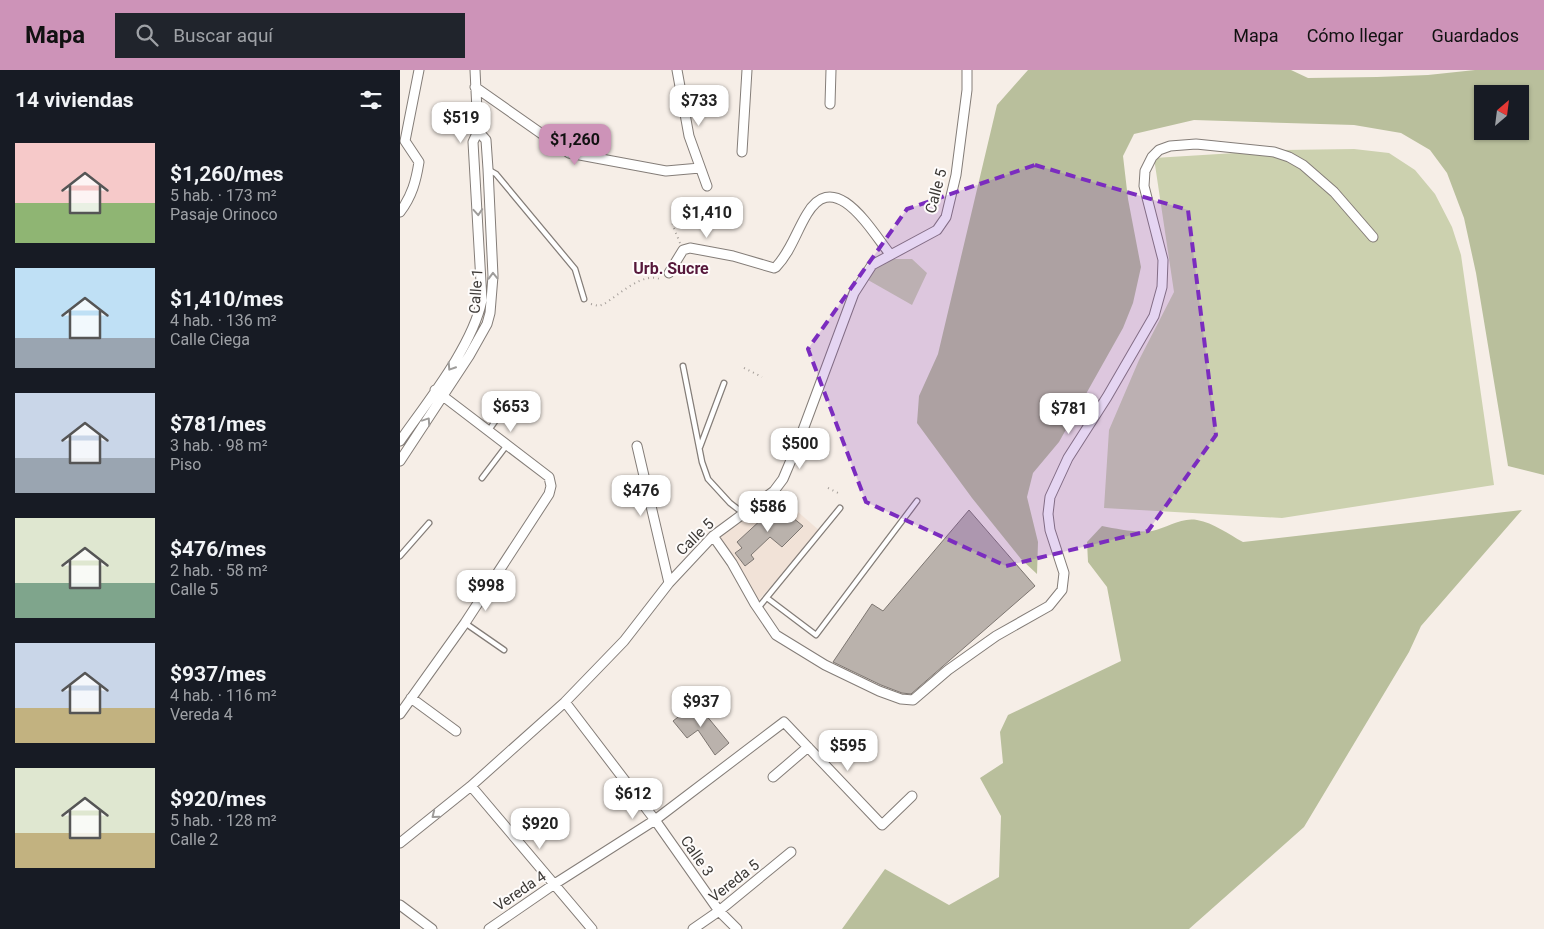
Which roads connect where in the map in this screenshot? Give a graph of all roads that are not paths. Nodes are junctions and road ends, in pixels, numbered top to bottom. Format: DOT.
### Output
graph roads {
  1 [pos="419,70"];
  2 [pos="475,70"];
  3 [pos="677,70"];
  4 [pos="747,70"];
  5 [pos="831,70"];
  6 [pos="967,70"];
  7 [pos="475,87"];
  8 [pos="830,104"];
  9 [pos="478,131"];
  10 [pos="402,141"];
  11 [pos="742,152"];
  12 [pos="700,168"];
  13 [pos="488,169"];
  14 [pos="707,186"];
  15 [pos="400,212"];
  16 [pos="1373,237"];
  17 [pos="890,254"];
  18 [pos="668,278"];
  19 [pos="584,299"];
  20 [pos="683,366"];
  21 [pos="724,383"];
  22 [pos="435,390"];
  23 [pos="444,396"];
  24 [pos="510,400"];
  25 [pos="489,430"];
  26 [pos="400,441"];
  27 [pos="507,445"];
  28 [pos="636,446"];
  29 [pos="700,448"];
  30 [pos="400,461"];
  31 [pos="482,478"];
  32 [pos="918,501"];
  33 [pos="840,508"];
  34 [pos="743,512"];
  35 [pos="429,523"];
  36 [pos="713,536"];
  37 [pos="400,556"];
  38 [pos="669,583"];
  39 [pos="767,598"];
  40 [pos="758,608"];
  41 [pos="465,623"];
  42 [pos="504,650"];
  43 [pos="411,698"];
  44 [pos="565,702"];
  45 [pos="400,714"];
  46 [pos="456,731"];
  47 [pos="808,747"];
  48 [pos="773,777"];
  49 [pos="471,786"];
  50 [pos="912,796"];
  51 [pos="655,820"];
  52 [pos="400,843"];
  53 [pos="791,852"];
  54 [pos="553,885"];
  55 [pos="400,905"];
  56 [pos="719,911"];
  57 [pos="432,929"];
  58 [pos="489,929"];
  59 [pos="592,929"];
  60 [pos="693,929"];
  61 [pos="737,929"];
  1 -- 10 [label="street"];
  2 -- 7 [label="street, Calle 1"];
  3 -- 12 [label="street"];
  4 -- 11 [label="street"];
  5 -- 8 [label="street"];
  6 -- 17 [label="street, Calle 5"];
  7 -- 9 [label="street, Calle 1"];
  7 -- 12 [label="street"];
  9 -- 13 [label="street, Calle 1"];
  9 -- 22 [label="street, Calle 1, one-way"];
  10 -- 15 [label="street"];
  12 -- 14 [label="street"];
  13 -- 19 [label="lane"];
  23 -- 13 [label="street, Calle 1, one-way"];
  16 -- 40 [label="street"];
  17 -- 18 [label="street"];
  17 -- 34 [label="street, Calle 5"];
  20 -- 29 [label="lane"];
  21 -- 29 [label="lane"];
  22 -- 23 [label="street"];
  22 -- 26 [label="street, Calle 1"];
  23 -- 25 [label="street"];
  30 -- 23 [label="street, Calle 1, one-way"];
  24 -- 25 [label="lane"];
  25 -- 27 [label="street"];
  27 -- 31 [label="lane"];
  27 -- 41 [label="street"];
  28 -- 38 [label="street"];
  29 -- 34 [label="lane"];
  32 -- 39 [label="lane"];
  33 -- 39 [label="lane"];
  34 -- 36 [label="street, Calle 5"];
  35 -- 37 [label="lane"];
  36 -- 38 [label="street, Calle 5"];
  36 -- 40 [label="street"];
  38 -- 44 [label="street, Calle 5"];
  39 -- 40 [label="lane"];
  41 -- 42 [label="lane"];
  41 -- 43 [label="street"];
  43 -- 45 [label="street"];
  43 -- 46 [label="street"];
  44 -- 49 [label="street, Calle 5"];
  44 -- 51 [label="street, Calle 3"];
  47 -- 48 [label="street"];
  47 -- 50 [label="street, Vereda 4"];
  47 -- 51 [label="street, Vereda 4"];
  49 -- 52 [label="street, Calle 5, one-way"];
  49 -- 54 [label="street"];
  51 -- 54 [label="street, Vereda 4"];
  51 -- 56 [label="street, Calle 3"];
  53 -- 56 [label="street, Vereda 5"];
  54 -- 58 [label="street, Vereda 4"];
  54 -- 59 [label="street"];
  55 -- 57 [label="street"];
  56 -- 60 [label="street, Vereda 5"];
  56 -- 61 [label="street, Calle 3"];
}
